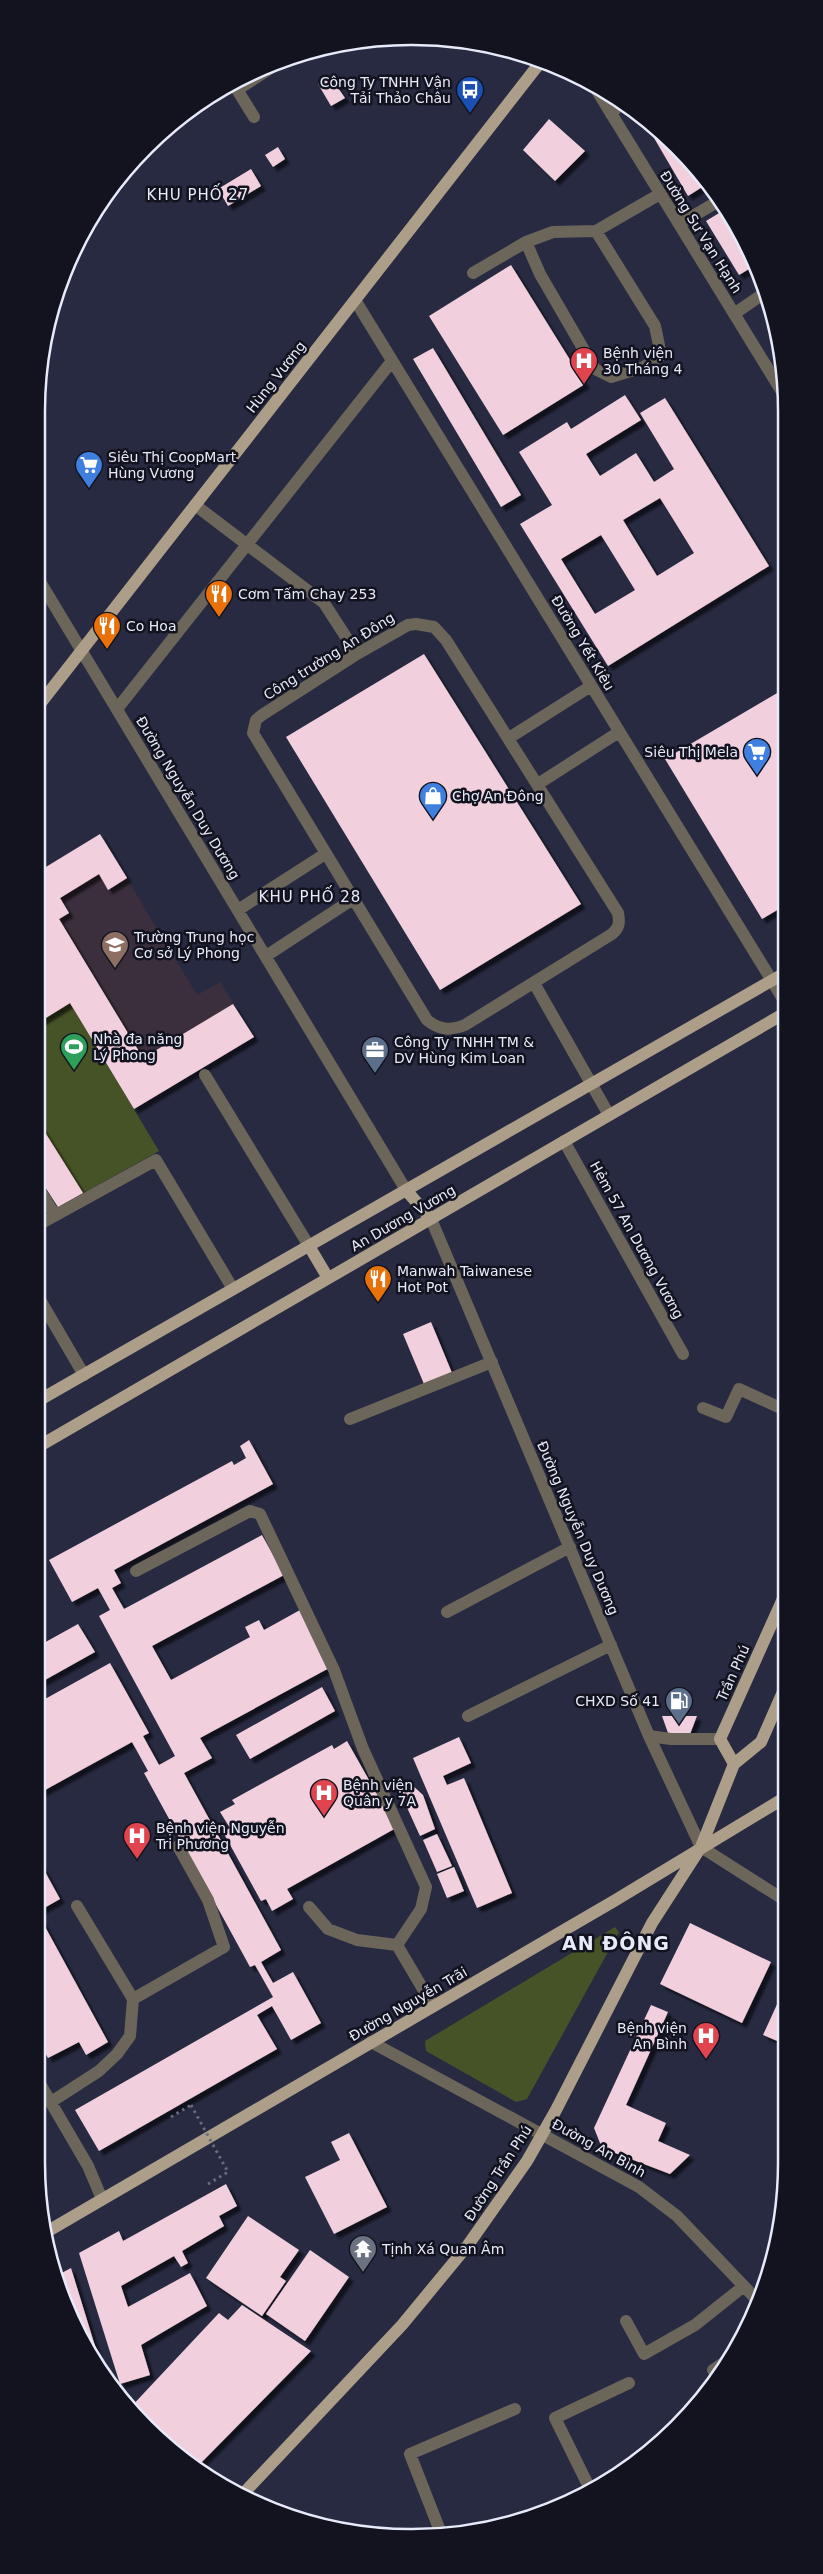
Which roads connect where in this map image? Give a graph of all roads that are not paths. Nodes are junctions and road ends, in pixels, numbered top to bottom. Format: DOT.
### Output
graph roads {
  1 [pos="537,67"];
  2 [pos="237,90"];
  3 [pos="602,98"];
  4 [pos="616,108"];
  5 [pos="611,114"];
  6 [pos="254,117"];
  7 [pos="660,194"];
  8 [pos="713,204"];
  9 [pos="679,224"];
  10 [pos="596,231"];
  11 [pos="526,242"];
  12 [pos="473,273"];
  13 [pos="760,296"];
  14 [pos="355,300"];
  15 [pos="734,314"];
  16 [pos="392,361"];
  17 [pos="777,383"];
  18 [pos="195,505"];
  19 [pos="246,544"];
  20 [pos="45,590"];
  21 [pos="82,650"];
  22 [pos="357,654"];
  23 [pos="591,686"];
  24 [pos="45,697"];
  25 [pos="117,709"];
  26 [pos="619,732"];
  27 [pos="509,738"];
  28 [pos="538,784"];
  29 [pos="325,854"];
  30 [pos="353,899"];
  31 [pos="238,910"];
  32 [pos="266,956"];
  33 [pos="778,976"];
  34 [pos="771,980"];
  35 [pos="534,983"];
  36 [pos="778,991"];
  37 [pos="778,1017"];
  38 [pos="205,1075"];
  39 [pos="592,1084"];
  40 [pos="609,1115"];
  41 [pos="564,1141"];
  42 [pos="406,1190"];
  43 [pos="45,1198"];
  44 [pos="56,1215"];
  45 [pos="431,1219"];
  46 [pos="45,1221"];
  47 [pos="309,1246"];
  48 [pos="328,1278"];
  49 [pos="233,1289"];
  50 [pos="45,1308"];
  51 [pos="682,1354"];
  52 [pos="492,1362"];
  53 [pos="84,1374"];
  54 [pos="45,1397"];
  55 [pos="778,1407"];
  56 [pos="703,1408"];
  57 [pos="350,1418"];
  58 [pos="45,1443"];
  59 [pos="570,1547"];
  60 [pos="136,1571"];
  61 [pos="778,1610"];
  62 [pos="447,1612"];
  63 [pos="611,1645"];
  64 [pos="778,1703"];
  65 [pos="468,1716"];
  66 [pos="649,1736"];
  67 [pos="720,1739"];
  68 [pos="734,1764"];
  69 [pos="778,1802"];
  70 [pos="178,1846"];
  71 [pos="701,1847"];
  72 [pos="778,1896"];
  73 [pos="77,1906"];
  74 [pos="309,1907"];
  75 [pos="397,1945"];
  76 [pos="133,1999"];
  77 [pos="433,2006"];
  78 [pos="371,2042"];
  79 [pos="45,2092"];
  80 [pos="51,2102"];
  81 [pos="542,2134"];
  82 [pos="102,2199"];
  83 [pos="51,2229"];
  84 [pos="744,2286"];
  85 [pos="753,2296"];
  86 [pos="626,2321"];
  87 [pos="629,2383"];
  88 [pos="515,2409"];
  89 [pos="588,2484"];
  90 [pos="247,2490"];
  91 [pos="439,2528"];
  1 -- 14 [label="main road, Hùng Vương"];
  2 -- 6 [label="street"];
  3 -- 5 [label="street, Đường Sư Vạn Hạnh"];
  4 -- 5 [label="street"];
  5 -- 7 [label="street, Đường Sư Vạn Hạnh"];
  7 -- 9 [label="street, Đường Sư Vạn Hạnh"];
  7 -- 10 [label="street"];
  8 -- 9 [label="street"];
  9 -- 15 [label="street, Đường Sư Vạn Hạnh"];
  10 -- 11 [label="street"];
  10 -- 11 [label="street"];
  11 -- 12 [label="street"];
  13 -- 15 [label="street"];
  14 -- 16 [label="street, Đường Yết Kiêu"];
  14 -- 18 [label="main road, Hùng Vương"];
  15 -- 17 [label="street, Đường Sư Vạn Hạnh"];
  16 -- 19 [label="street"];
  16 -- 23 [label="street, Đường Yết Kiêu"];
  18 -- 19 [label="street"];
  18 -- 21 [label="main road, Hùng Vương"];
  19 -- 22 [label="street"];
  19 -- 25 [label="street"];
  20 -- 21 [label="street, Đường Nguyễn Duy Dương"];
  21 -- 24 [label="main road, Hùng Vương"];
  21 -- 25 [label="street, Đường Nguyễn Duy Dương"];
  22 -- 27 [label="street, Công trường An Đông"];
  22 -- 29 [label="street, Công trường An Đông"];
  23 -- 26 [label="street, Đường Yết Kiêu"];
  23 -- 27 [label="street"];
  25 -- 31 [label="street, Đường Nguyễn Duy Dương"];
  26 -- 28 [label="street"];
  26 -- 34 [label="street, Đường Yết Kiêu"];
  27 -- 28 [label="street, Công trường An Đông"];
  28 -- 35 [label="street, Công trường An Đông"];
  29 -- 30 [label="street, Công trường An Đông"];
  29 -- 31 [label="street"];
  30 -- 32 [label="street"];
  30 -- 35 [label="street, Công trường An Đông"];
  31 -- 32 [label="street, Đường Nguyễn Duy Dương"];
  32 -- 42 [label="street, Đường Nguyễn Duy Dương"];
  33 -- 34 [label="main road, An Dương Vương"];
  34 -- 36 [label="street, Đường Yết Kiêu"];
  34 -- 39 [label="main road, An Dương Vương"];
  35 -- 39 [label="street"];
  37 -- 40 [label="main road, An Dương Vương"];
  38 -- 47 [label="street"];
  39 -- 40 [label="street"];
  39 -- 42 [label="main road, An Dương Vương"];
  40 -- 41 [label="main road, An Dương Vương"];
  41 -- 45 [label="main road, An Dương Vương"];
  41 -- 51 [label="street, Hẻm 57 An Dương Vương"];
  42 -- 45 [label="main road"];
  42 -- 47 [label="main road, An Dương Vương"];
  43 -- 44 [label="street"];
  44 -- 46 [label="street"];
  44 -- 49 [label="street"];
  45 -- 48 [label="main road, An Dương Vương"];
  45 -- 52 [label="street, Đường Nguyễn Duy Dương"];
  47 -- 48 [label="main road"];
  47 -- 49 [label="main road, An Dương Vương"];
  48 -- 58 [label="main road, An Dương Vương"];
  49 -- 53 [label="main road, An Dương Vương"];
  50 -- 53 [label="street"];
  52 -- 57 [label="street"];
  52 -- 59 [label="street, Đường Nguyễn Duy Dương"];
  53 -- 54 [label="main road, An Dương Vương"];
  55 -- 56 [label="street"];
  59 -- 62 [label="street"];
  59 -- 63 [label="street, Đường Nguyễn Duy Dương"];
  60 -- 75 [label="street"];
  61 -- 67 [label="main road, Trần Phú"];
  63 -- 65 [label="street"];
  63 -- 66 [label="street, Đường Nguyễn Duy Dương"];
  64 -- 68 [label="main road"];
  66 -- 67 [label="street"];
  66 -- 71 [label="street, Đường Nguyễn Duy Dương"];
  67 -- 68 [label="main road"];
  68 -- 71 [label="main road"];
  69 -- 71 [label="main road, Đường Nguyễn Trãi"];
  70 -- 76 [label="street"];
  71 -- 72 [label="street"];
  71 -- 77 [label="main road, Đường Nguyễn Trãi"];
  71 -- 81 [label="main road, Đường Trần Phú"];
  73 -- 76 [label="street"];
  74 -- 75 [label="street"];
  75 -- 77 [label="street"];
  76 -- 80 [label="street"];
  77 -- 78 [label="main road, Đường Nguyễn Trãi"];
  78 -- 81 [label="street, Đường An Bình"];
  78 -- 82 [label="main road, Đường Nguyễn Trãi"];
  79 -- 80 [label="street"];
  80 -- 82 [label="street"];
  81 -- 84 [label="street, Đường An Bình"];
  81 -- 90 [label="main road, Đường Trần Phú"];
  82 -- 83 [label="main road, Đường Nguyễn Trãi"];
  84 -- 85 [label="street, Đường An Bình"];
  84 -- 86 [label="street"];
  87 -- 89 [label="street"];
  88 -- 91 [label="street"];
}
